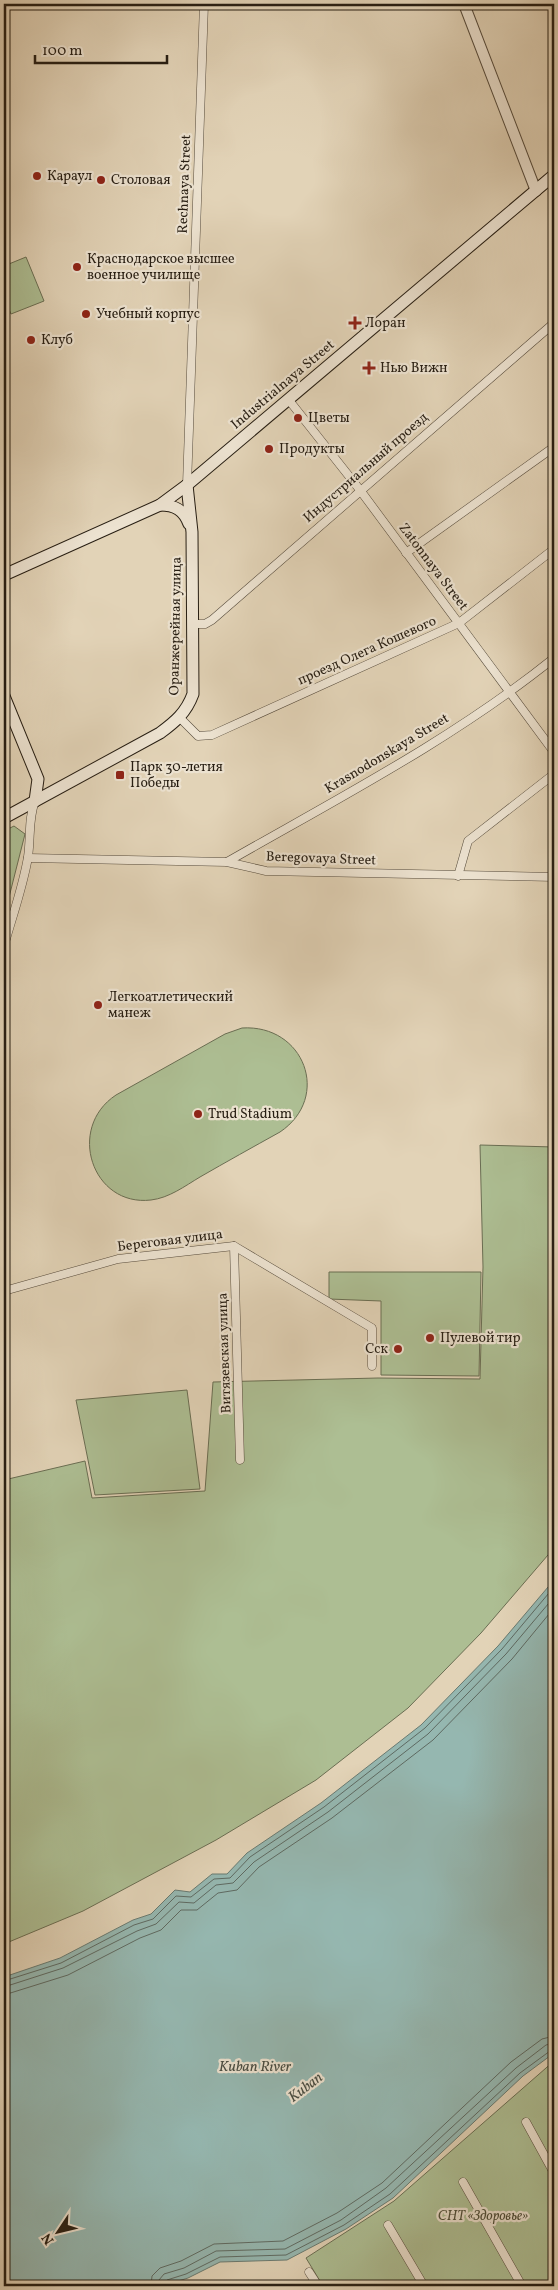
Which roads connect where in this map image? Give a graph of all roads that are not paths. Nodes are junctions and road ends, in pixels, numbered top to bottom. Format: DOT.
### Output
graph roads {
  1 [pos="204,4"];
  2 [pos="464,4"];
  3 [pos="554,175"];
  4 [pos="536,191"];
  5 [pos="554,323"];
  6 [pos="288,400"];
  7 [pos="554,448"];
  8 [pos="187,485"];
  9 [pos="360,490"];
  10 [pos="160,505"];
  11 [pos="192,532"];
  12 [pos="554,549"];
  13 [pos="406,553"];
  14 [pos="4,575"];
  15 [pos="459,623"];
  16 [pos="192,624"];
  17 [pos="554,658"];
  18 [pos="510,694"];
  19 [pos="4,696"];
  20 [pos="180,718"];
  21 [pos="554,752"];
  22 [pos="554,774"];
  23 [pos="35,801"];
  24 [pos="4,818"];
  25 [pos="28,858"];
  26 [pos="227,862"];
  27 [pos="458,876"];
  28 [pos="554,877"];
  29 [pos="4,946"];
  30 [pos="234,1246"];
  31 [pos="4,1291"];
  32 [pos="372,1366"];
  33 [pos="240,1460"];
  34 [pos="526,2122"];
  35 [pos="554,2173"];
  36 [pos="463,2182"];
  37 [pos="388,2225"];
  38 [pos="309,2272"];
  39 [pos="318,2286"];
  40 [pos="424,2286"];
  41 [pos="522,2286"];
  1 -- 8 [label="street, Rechnaya Street"];
  2 -- 4 [label="street"];
  3 -- 4 [label="main road, Industrialnaya Street"];
  4 -- 6 [label="main road, Industrialnaya Street"];
  5 -- 9 [label="street, Индустриальный проезд"];
  6 -- 8 [label="main road, Industrialnaya Street"];
  6 -- 9 [label="street, Zatonnaya Street"];
  7 -- 13 [label="street"];
  8 -- 10 [label="main road, Industrialnaya Street"];
  8 -- 11 [label="main road, Оранжерейная улица"];
  9 -- 13 [label="street, Zatonnaya Street"];
  9 -- 16 [label="street, Индустриальный проезд"];
  10 -- 11 [label="main road"];
  10 -- 14 [label="main road, Industrialnaya Street"];
  11 -- 16 [label="main road, Оранжерейная улица"];
  12 -- 15 [label="street, проезд Олега Кошевого"];
  13 -- 15 [label="street, Zatonnaya Street"];
  15 -- 18 [label="street, Zatonnaya Street"];
  15 -- 20 [label="street, проезд Олега Кошевого"];
  16 -- 20 [label="main road, Оранжерейная улица"];
  17 -- 18 [label="street, Krasnodonskaya Street"];
  18 -- 21 [label="street, Zatonnaya Street"];
  18 -- 26 [label="street, Krasnodonskaya Street"];
  19 -- 23 [label="main road"];
  20 -- 23 [label="main road, Оранжерейная улица"];
  22 -- 27 [label="street"];
  23 -- 24 [label="main road, Оранжерейная улица"];
  23 -- 25 [label="street"];
  25 -- 26 [label="street, Beregovaya Street"];
  25 -- 29 [label="street"];
  26 -- 27 [label="street, Beregovaya Street"];
  27 -- 28 [label="street, Beregovaya Street"];
  30 -- 31 [label="street, Береговая улица"];
  30 -- 32 [label="street, Береговая улица"];
  30 -- 33 [label="street, Витязевская улица"];
  34 -- 35 [label="street"];
  36 -- 41 [label="street"];
  37 -- 40 [label="street"];
  38 -- 39 [label="street"];
}
